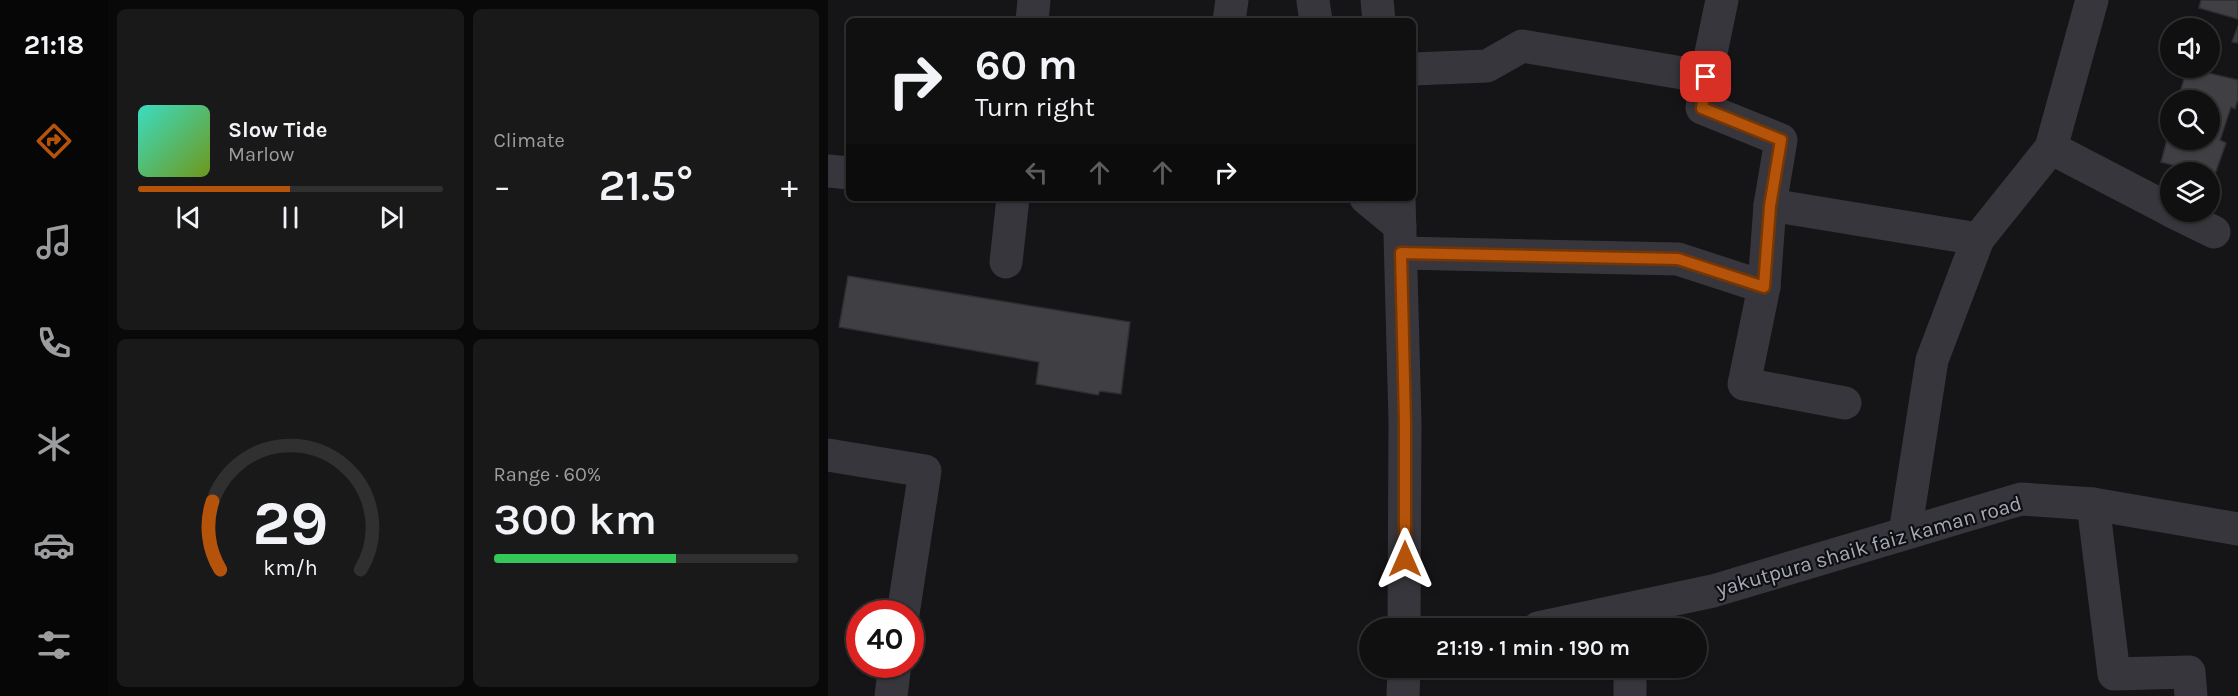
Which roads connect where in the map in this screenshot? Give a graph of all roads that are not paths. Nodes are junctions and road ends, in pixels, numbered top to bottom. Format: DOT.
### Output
graph roads {
  1 [pos="1034,0"];
  2 [pos="1232,0"];
  3 [pos="1377,0"];
  4 [pos="1722,0"];
  5 [pos="2092,0"];
  6 [pos="1032,18"];
  7 [pos="1229,18"];
  8 [pos="1379,18"];
  9 [pos="1416,69"];
  10 [pos="1706,77"];
  11 [pos="2051,148"];
  12 [pos="828,171"];
  13 [pos="846,173"];
  14 [pos="1013,201"];
  15 [pos="1370,201"];
  16 [pos="2160,205"];
  17 [pos="1770,206"];
  18 [pos="2194,222"];
  19 [pos="1400,226"];
  20 [pos="2214,232"];
  21 [pos="1978,239"];
  22 [pos="1006,262"];
  23 [pos="1764,287"];
  24 [pos="1845,403"];
  25 [pos="828,455"];
  26 [pos="2093,504"];
  27 [pos="2238,529"];
  28 [pos="1905,533"];
  29 [pos="905,600"];
  30 [pos="1404,618"];
  31 [pos="1629,618"];
  32 [pos="893,678"];
  33 [pos="1404,678"];
  34 [pos="1630,678"];
  35 [pos="2114,685"];
  36 [pos="891,696"];
  37 [pos="1403,696"];
  38 [pos="1630,696"];
  39 [pos="2191,696"];
  1 -- 6 [label="street"];
  2 -- 7 [label="street"];
  3 -- 8 [label="street"];
  4 -- 10 [label="street"];
  5 -- 11 [label="street"];
  9 -- 10 [label="street"];
  10 -- 17 [label="street"];
  11 -- 16 [label="street"];
  11 -- 21 [label="street"];
  12 -- 13 [label="street"];
  14 -- 22 [label="street"];
  15 -- 19 [label="street"];
  17 -- 21 [label="street"];
  17 -- 23 [label="street"];
  18 -- 20 [label="street"];
  19 -- 23 [label="street"];
  19 -- 30 [label="street"];
  21 -- 28 [label="street"];
  23 -- 24 [label="street"];
  25 -- 29 [label="street"];
  26 -- 27 [label="street, yakutpura shaik faiz kaman road"];
  26 -- 28 [label="street, yakutpura shaik faiz kaman road"];
  26 -- 35 [label="street"];
  28 -- 31 [label="street, yakutpura shaik faiz kaman road"];
  32 -- 36 [label="street"];
  33 -- 37 [label="street"];
  34 -- 38 [label="street"];
  35 -- 39 [label="street"];
}
